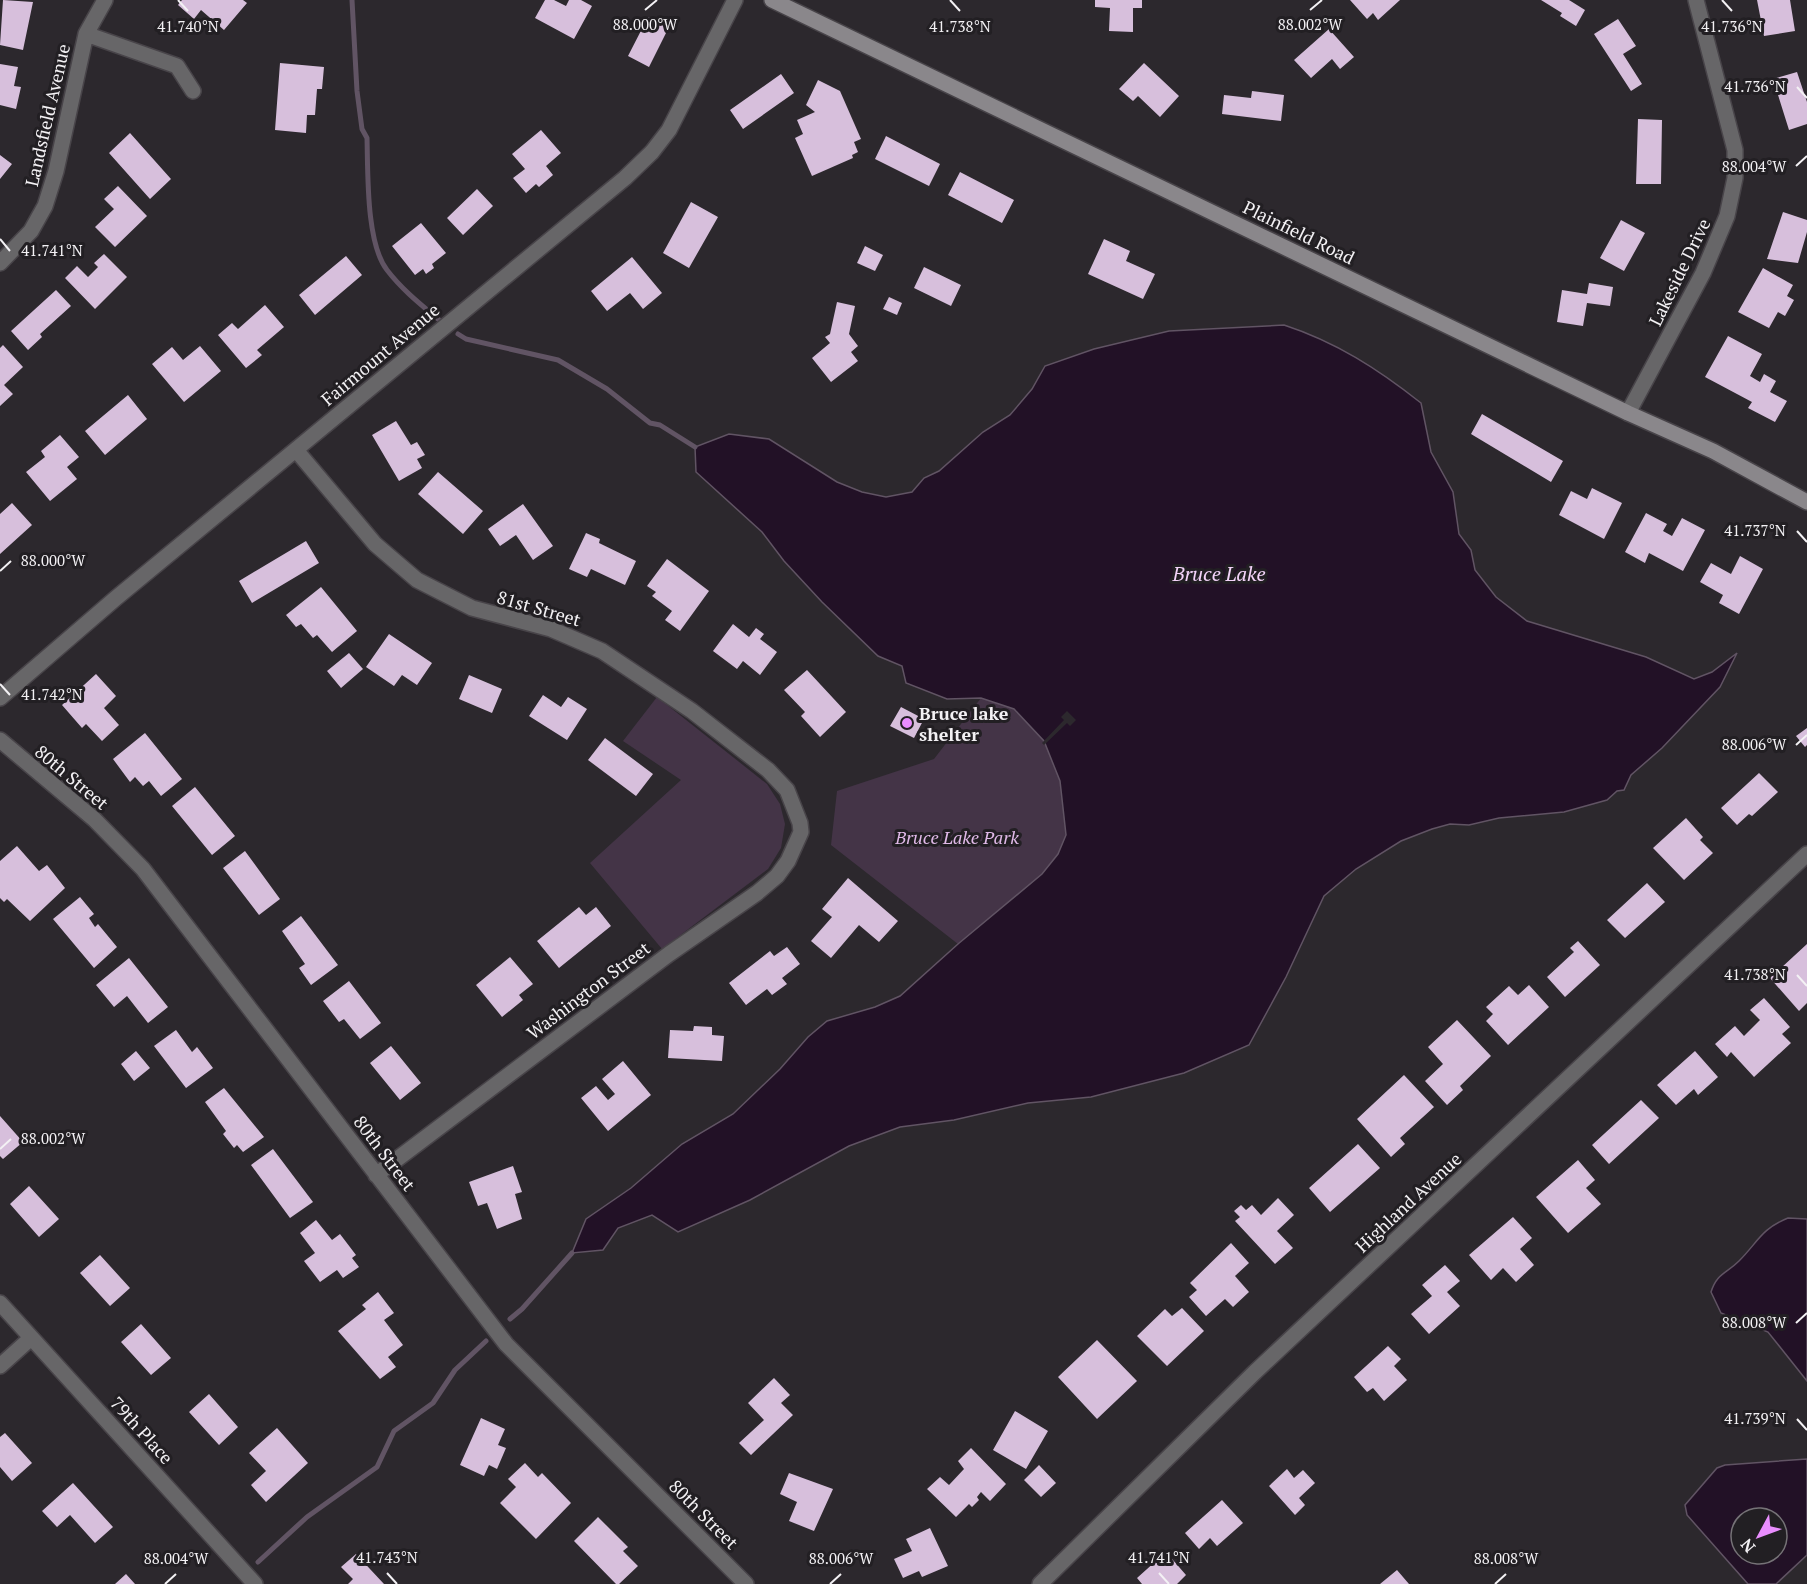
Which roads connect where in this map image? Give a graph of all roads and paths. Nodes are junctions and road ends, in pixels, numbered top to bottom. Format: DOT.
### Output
graph roads {
  1 [pos="105,0"];
  2 [pos="735,0"];
  3 [pos="772,0"];
  4 [pos="1696,0"];
  5 [pos="86,34"];
  6 [pos="193,91"];
  7 [pos="0,263"];
  8 [pos="1628,413"];
  9 [pos="296,450"];
  10 [pos="1807,502"];
  11 [pos="0,698"];
  12 [pos="0,740"];
  13 [pos="800,823"];
  14 [pos="1807,854"];
  15 [pos="376,1175"];
  16 [pos="0,1303"];
  17 [pos="31,1338"];
  18 [pos="0,1366"];
  19 [pos="255,1584"];
  20 [pos="746,1584"];
  21 [pos="1040,1584"];
  1 -- 5 [label="street, Landsfield Avenue"];
  2 -- 9 [label="street, Fairmount Avenue"];
  3 -- 8 [label="main road, Plainfield Road"];
  4 -- 8 [label="street, Lakeside Drive"];
  5 -- 6 [label="street"];
  5 -- 7 [label="street, Landsfield Avenue"];
  8 -- 10 [label="main road, Plainfield Road"];
  9 -- 11 [label="street, Fairmount Avenue"];
  9 -- 13 [label="street, 81st Street"];
  12 -- 15 [label="street, 80th Street"];
  13 -- 15 [label="street, Washington Street"];
  14 -- 21 [label="street, Highland Avenue"];
  15 -- 20 [label="street, 80th Street"];
  16 -- 17 [label="street, 79th Place"];
  17 -- 18 [label="street"];
  17 -- 19 [label="street, 79th Place"];
}
